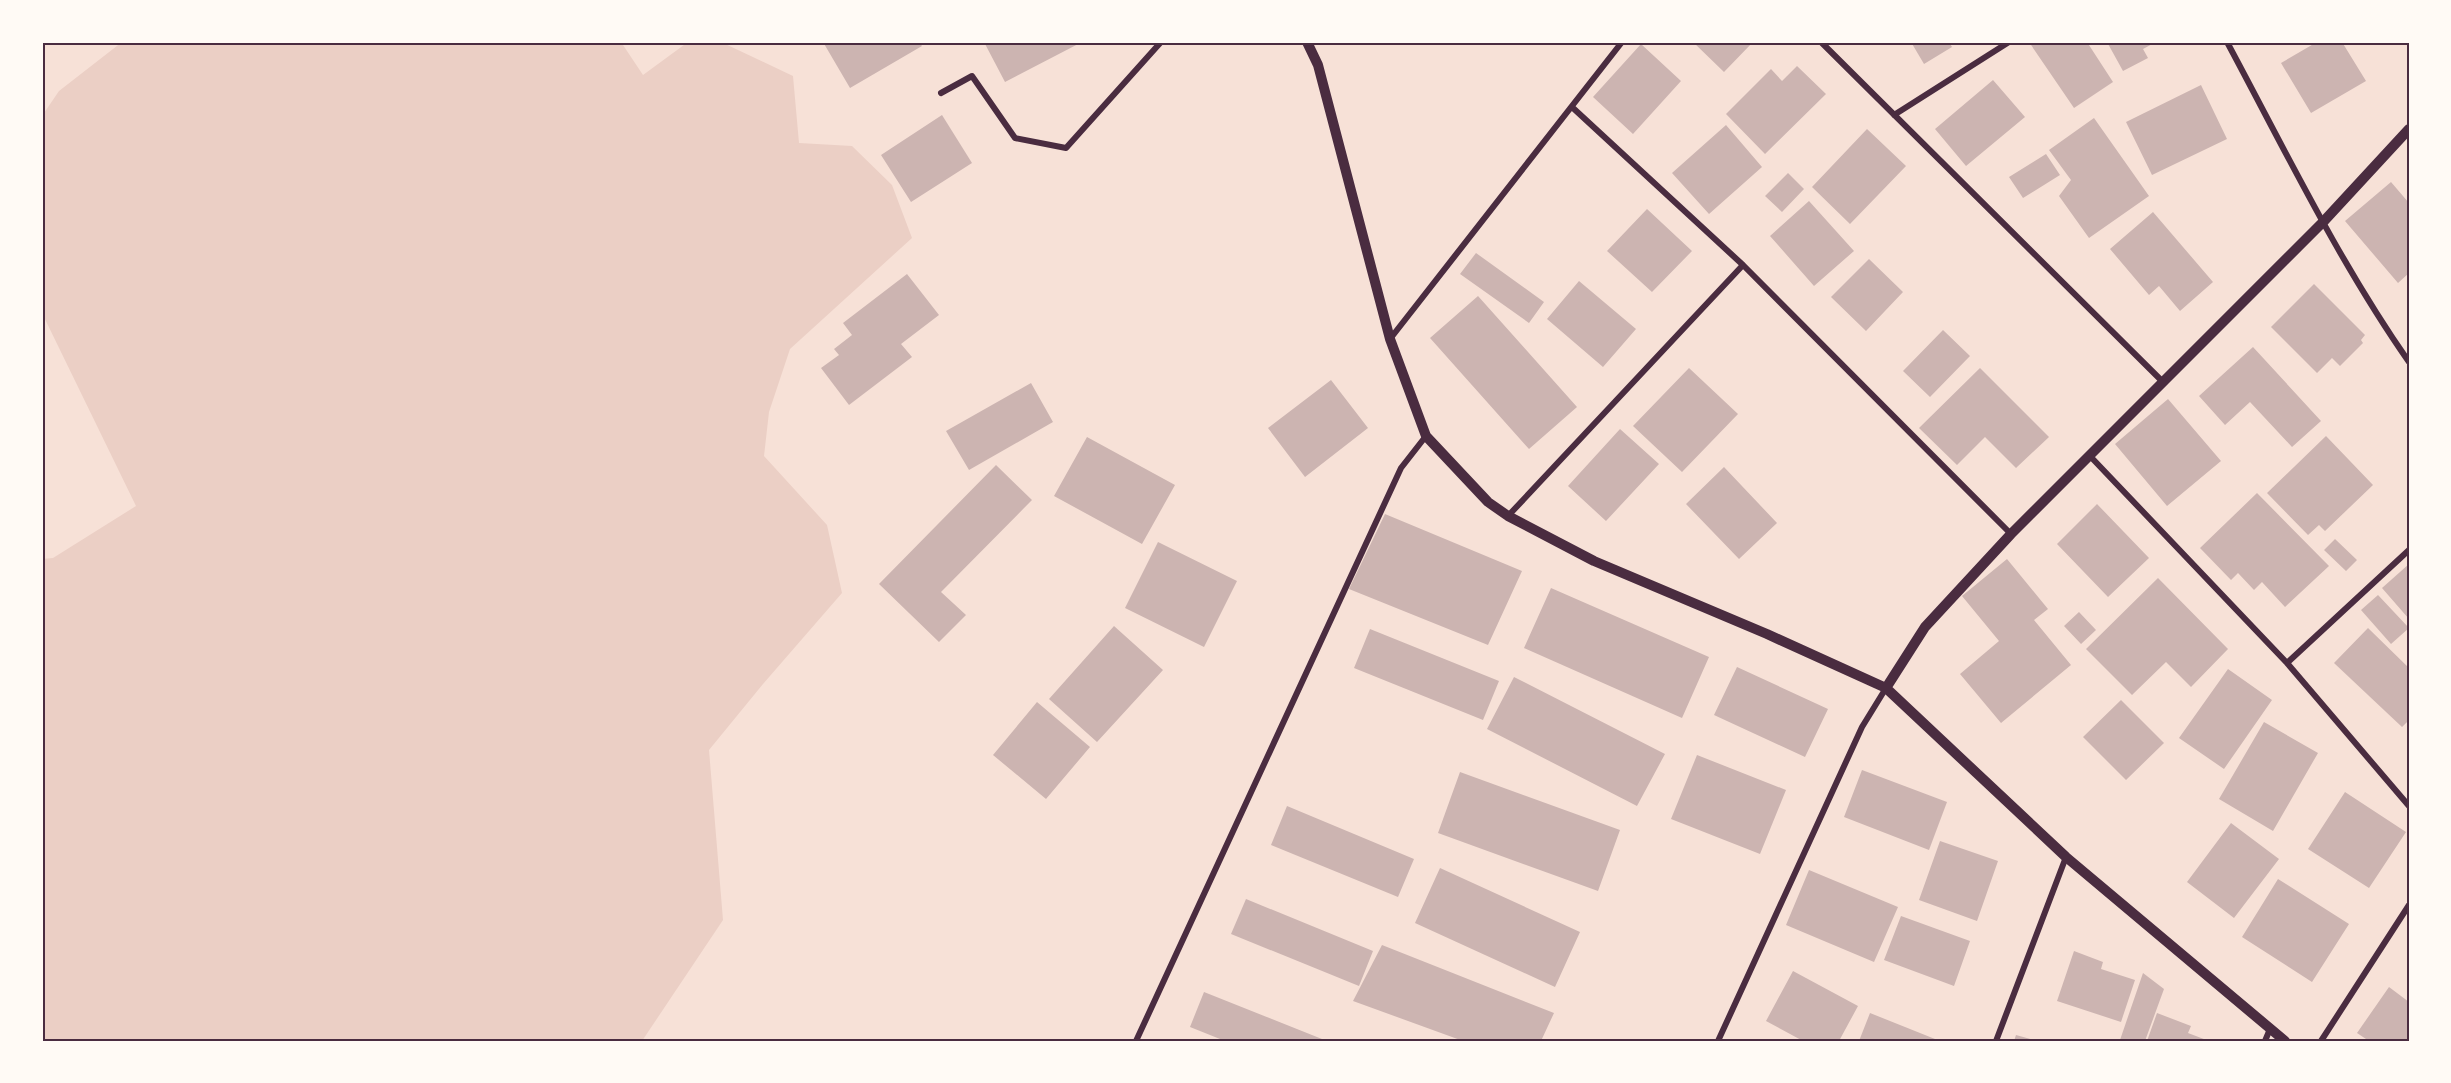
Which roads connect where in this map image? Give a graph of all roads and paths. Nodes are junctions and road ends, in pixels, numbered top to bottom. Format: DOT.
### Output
graph roads {
  1 [pos="1161,42"];
  2 [pos="1307,42"];
  3 [pos="1623,42"];
  4 [pos="1821,42"];
  5 [pos="2009,42"];
  6 [pos="2227,42"];
  7 [pos="942,93"];
  8 [pos="1573,108"];
  9 [pos="1894,115"];
  10 [pos="2409,129"];
  11 [pos="2324,221"];
  12 [pos="1743,265"];
  13 [pos="1389,339"];
  14 [pos="2409,362"];
  15 [pos="2163,382"];
  16 [pos="1426,436"];
  17 [pos="2089,455"];
  18 [pos="1508,516"];
  19 [pos="2011,534"];
  20 [pos="2409,550"];
  21 [pos="2287,663"];
  22 [pos="1886,688"];
  23 [pos="2409,806"];
  24 [pos="2066,857"];
  25 [pos="2409,906"];
  26 [pos="2270,1029"];
  27 [pos="1136,1041"];
  28 [pos="1718,1041"];
  29 [pos="1996,1041"];
  30 [pos="2265,1041"];
  31 [pos="2285,1041"];
  32 [pos="2321,1041"];
  1 -- 7 [label="street"];
  2 -- 13 [label="street"];
  3 -- 8 [label="street"];
  4 -- 9 [label="street"];
  5 -- 9 [label="street"];
  6 -- 11 [label="street"];
  8 -- 12 [label="street"];
  8 -- 13 [label="street"];
  9 -- 15 [label="street"];
  10 -- 11 [label="street"];
  11 -- 14 [label="street"];
  11 -- 15 [label="street"];
  12 -- 18 [label="street"];
  12 -- 19 [label="street"];
  13 -- 16 [label="street"];
  15 -- 17 [label="street"];
  16 -- 18 [label="street"];
  16 -- 27 [label="street"];
  17 -- 19 [label="street"];
  17 -- 21 [label="street"];
  18 -- 22 [label="street"];
  19 -- 22 [label="street"];
  20 -- 21 [label="street"];
  21 -- 23 [label="street"];
  22 -- 24 [label="street"];
  22 -- 28 [label="street"];
  24 -- 26 [label="street"];
  24 -- 29 [label="street"];
  25 -- 32 [label="street"];
  26 -- 30 [label="street"];
  26 -- 31 [label="street"];
}
